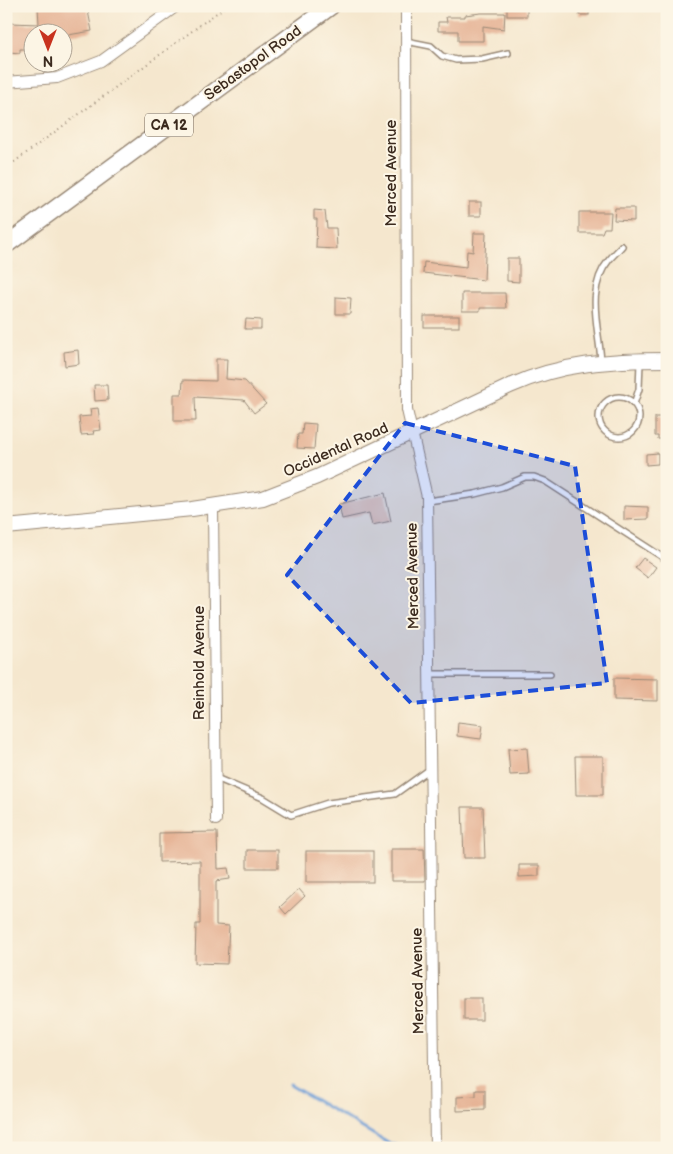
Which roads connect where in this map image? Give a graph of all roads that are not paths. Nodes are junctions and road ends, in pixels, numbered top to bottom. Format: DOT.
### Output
graph roads {
  1 [pos="177,6"];
  2 [pos="331,6"];
  3 [pos="406,6"];
  4 [pos="406,41"];
  5 [pos="508,53"];
  6 [pos="6,82"];
  7 [pos="6,245"];
  8 [pos="622,246"];
  9 [pos="640,360"];
  10 [pos="667,360"];
  11 [pos="601,362"];
  12 [pos="634,404"];
  13 [pos="412,433"];
  14 [pos="428,501"];
  15 [pos="213,506"];
  16 [pos="6,527"];
  17 [pos="667,560"];
  18 [pos="430,674"];
  19 [pos="550,674"];
  20 [pos="431,769"];
  21 [pos="215,778"];
  22 [pos="216,820"];
  23 [pos="435,1148"];
  1 -- 6 [label="street"];
  2 -- 7 [label="main road, Sebastopol Road / CA 12"];
  3 -- 4 [label="street, Merced Avenue"];
  4 -- 5 [label="lane"];
  4 -- 13 [label="street, Merced Avenue"];
  8 -- 11 [label="lane"];
  9 -- 10 [label="street, Occidental Road"];
  9 -- 11 [label="street, Occidental Road"];
  9 -- 12 [label="lane"];
  11 -- 13 [label="street, Occidental Road"];
  12 -- 12 [label="lane"];
  13 -- 14 [label="street, Merced Avenue"];
  13 -- 15 [label="street, Occidental Road"];
  14 -- 17 [label="lane"];
  14 -- 18 [label="street, Merced Avenue"];
  15 -- 16 [label="street, Occidental Road"];
  15 -- 21 [label="street, Reinhold Avenue"];
  18 -- 19 [label="lane"];
  18 -- 20 [label="street, Merced Avenue"];
  20 -- 21 [label="lane"];
  20 -- 23 [label="street, Merced Avenue"];
  21 -- 22 [label="street, Reinhold Avenue"];
}
